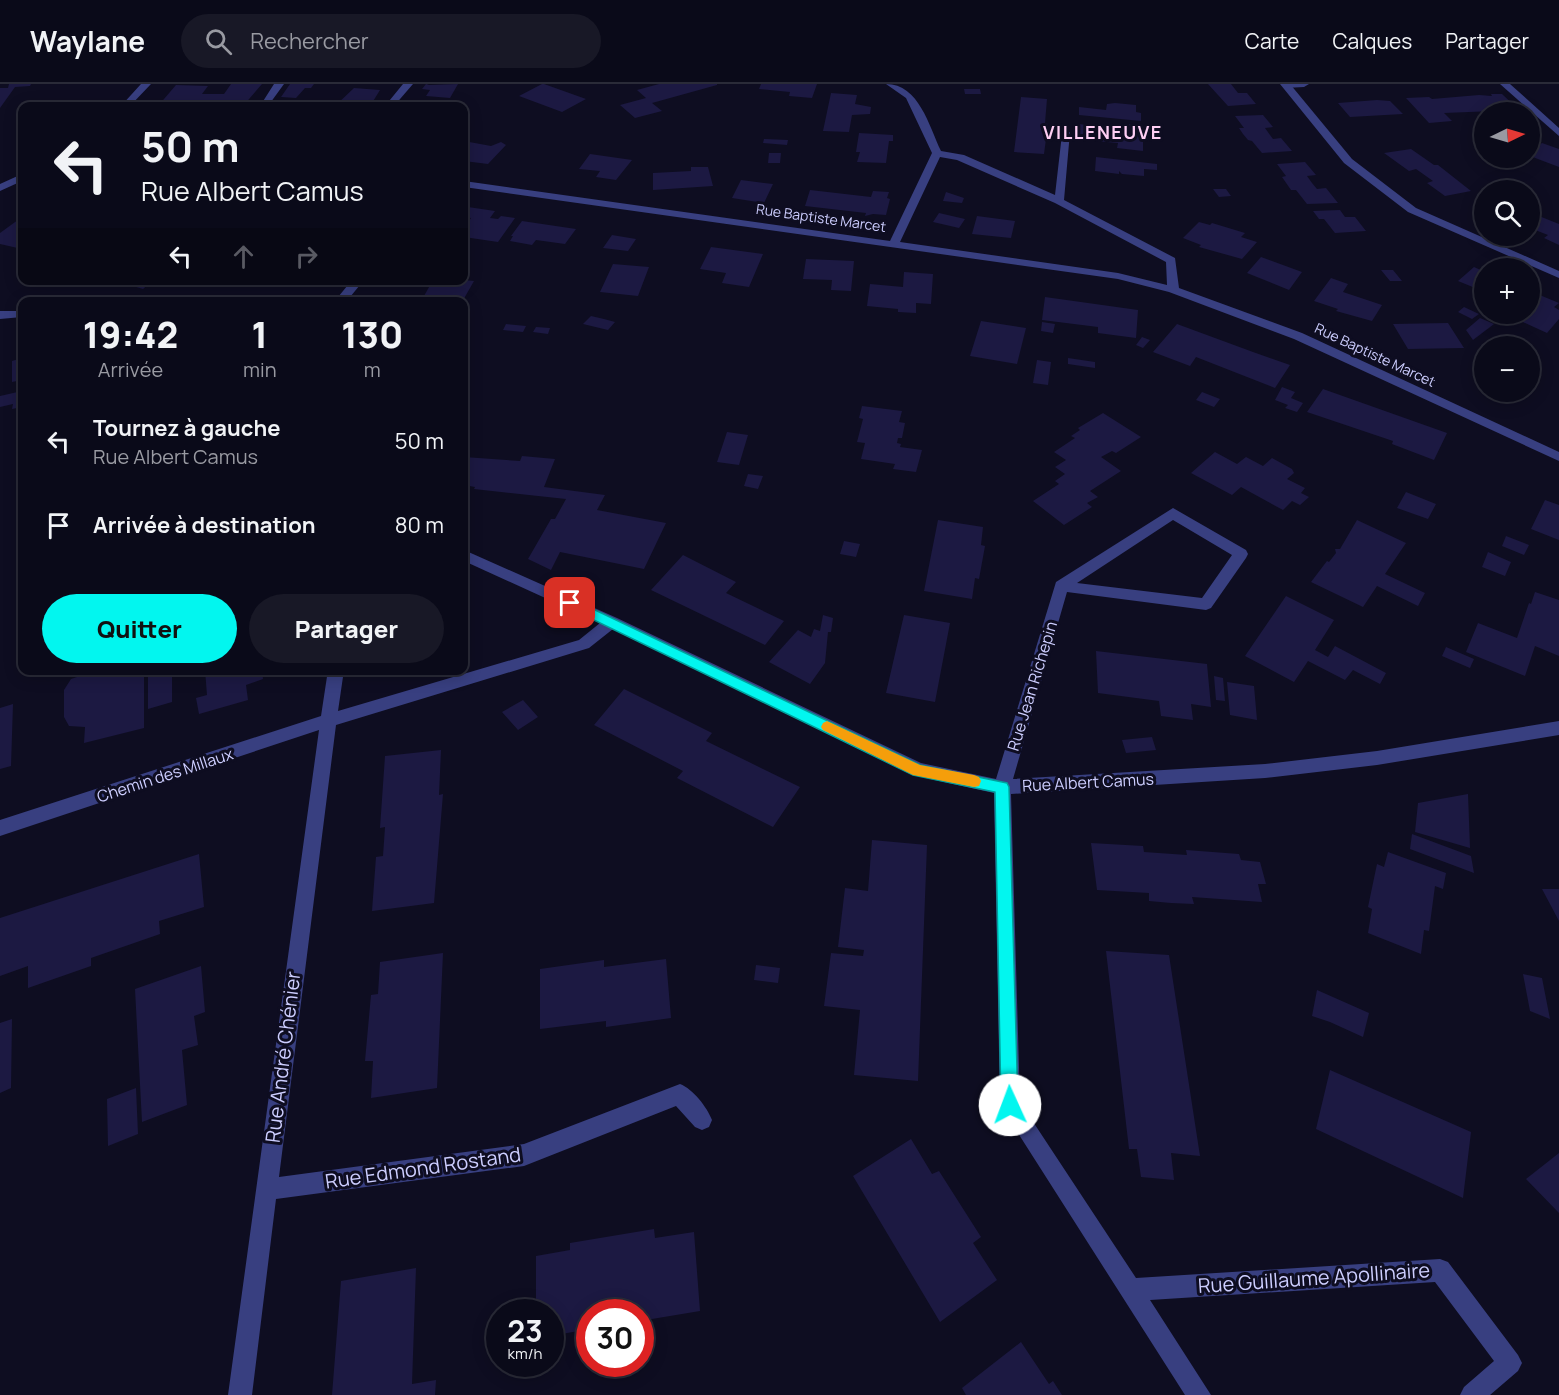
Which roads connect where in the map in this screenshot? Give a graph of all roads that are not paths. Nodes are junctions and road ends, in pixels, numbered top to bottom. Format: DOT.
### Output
graph roads {
  1 [pos="146,84"];
  2 [pos="279,84"];
  3 [pos="408,84"];
  4 [pos="891,84"];
  5 [pos="1285,84"];
  6 [pos="1304,84"];
  7 [pos="1505,84"];
  8 [pos="129,102"];
  9 [pos="267,102"];
  10 [pos="392,102"];
  11 [pos="1559,133"];
  12 [pos="1067,134"];
  13 [pos="938,153"];
  14 [pos="18,179"];
  15 [pos="468,185"];
  16 [pos="0,188"];
  17 [pos="1059,201"];
  18 [pos="894,243"];
  19 [pos="1559,274"];
  20 [pos="354,285"];
  21 [pos="1173,290"];
  22 [pos="343,297"];
  23 [pos="18,314"];
  24 [pos="0,315"];
  25 [pos="1559,457"];
  26 [pos="468,557"];
  27 [pos="1062,586"];
  28 [pos="612,622"];
  29 [pos="335,675"];
  30 [pos="330,720"];
  31 [pos="1559,728"];
  32 [pos="1002,787"];
  33 [pos="0,828"];
  34 [pos="702,1120"];
  35 [pos="266,1190"];
  36 [pos="1130,1290"];
  37 [pos="240,1395"];
  38 [pos="1198,1395"];
  39 [pos="1472,1395"];
  1 -- 8 [label="street"];
  2 -- 9 [label="street"];
  3 -- 10 [label="street"];
  4 -- 13 [label="street"];
  5 -- 6 [label="street"];
  5 -- 19 [label="street"];
  7 -- 11 [label="street"];
  12 -- 17 [label="street"];
  13 -- 17 [label="street"];
  13 -- 18 [label="street"];
  14 -- 16 [label="street"];
  15 -- 18 [label="street, Rue Baptiste Marcet"];
  17 -- 21 [label="street"];
  18 -- 21 [label="street, Rue Baptiste Marcet"];
  20 -- 22 [label="street"];
  21 -- 25 [label="street, Rue Baptiste Marcet"];
  23 -- 24 [label="street"];
  26 -- 28 [label="street, Rue Albert Camus"];
  27 -- 27 [label="street"];
  27 -- 32 [label="street, Rue Jean Richepin"];
  28 -- 30 [label="street"];
  28 -- 32 [label="street, Rue Albert Camus"];
  29 -- 30 [label="street"];
  30 -- 33 [label="street, Chemin des Millaux"];
  30 -- 35 [label="street, Rue André Chénier"];
  31 -- 32 [label="street, Rue Albert Camus"];
  32 -- 36 [label="street"];
  34 -- 35 [label="street, Rue Edmond Rostand"];
  35 -- 37 [label="street, Rue André Chénier"];
  36 -- 38 [label="street"];
  36 -- 39 [label="street, Rue Guillaume Apollinaire"];
}
